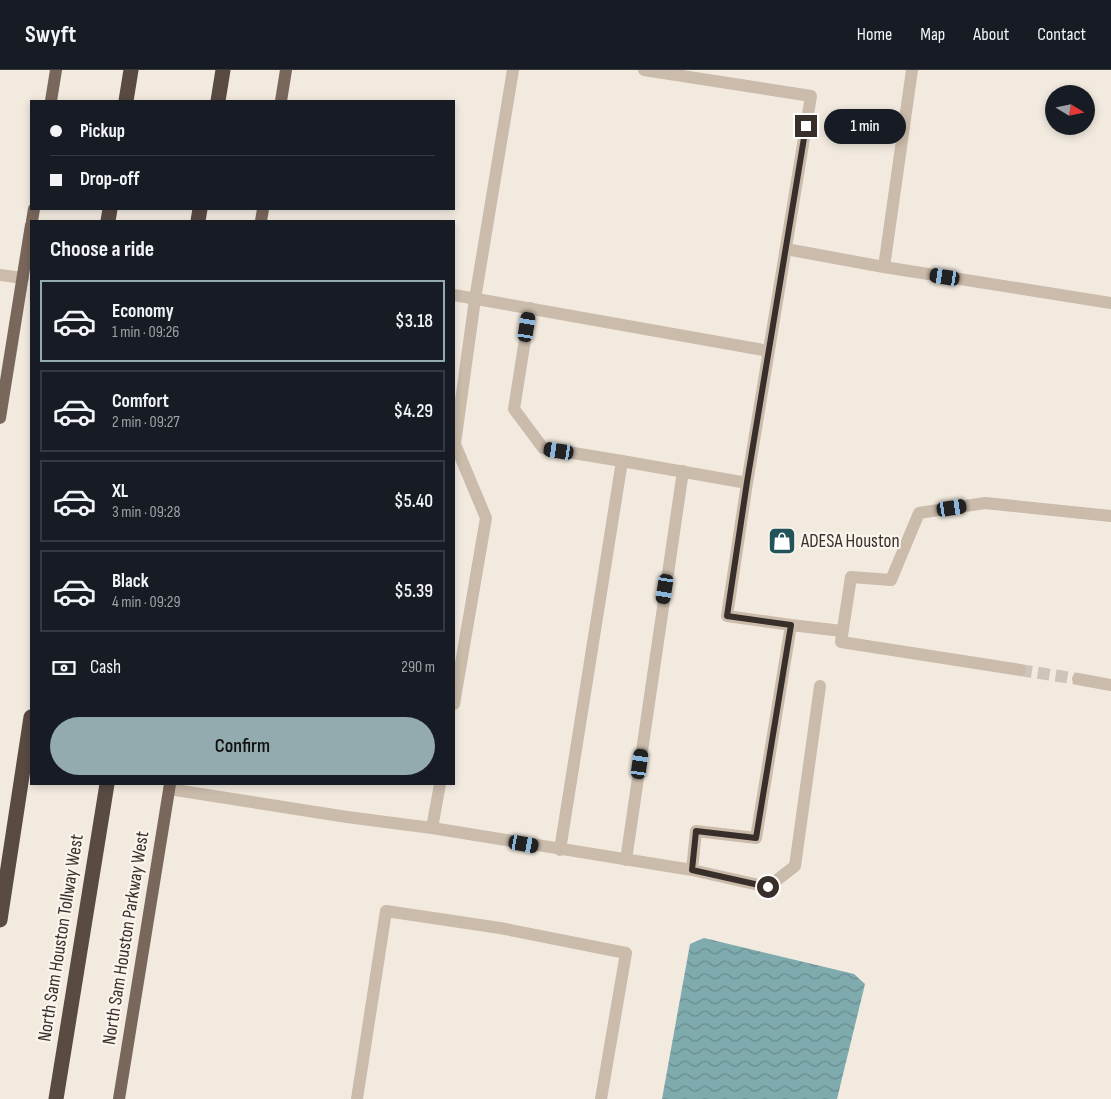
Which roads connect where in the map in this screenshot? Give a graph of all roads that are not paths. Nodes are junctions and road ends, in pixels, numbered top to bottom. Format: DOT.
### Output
graph roads {
  1 [pos="56,70"];
  2 [pos="131,70"];
  3 [pos="223,70"];
  4 [pos="286,70"];
  5 [pos="513,70"];
  6 [pos="644,70"];
  7 [pos="912,70"];
  8 [pos="51,100"];
  9 [pos="126,100"];
  10 [pos="218,100"];
  11 [pos="281,100"];
  12 [pos="30,235"];
  13 [pos="786,249"];
  14 [pos="884,267"];
  15 [pos="0,275"];
  16 [pos="23,278"];
  17 [pos="455,295"];
  18 [pos="475,299"];
  19 [pos="1111,303"];
  20 [pos="530,308"];
  21 [pos="769,351"];
  22 [pos="0,418"];
  23 [pos="455,444"];
  24 [pos="455,444"];
  25 [pos="622,460"];
  26 [pos="683,471"];
  27 [pos="747,482"];
  28 [pos="1111,516"];
  29 [pos="791,625"];
  30 [pos="842,631"];
  31 [pos="1020,670"];
  32 [pos="1078,679"];
  33 [pos="1111,685"];
  34 [pos="820,686"];
  35 [pos="455,698"];
  36 [pos="30,724"];
  37 [pos="107,785"];
  38 [pos="440,785"];
  39 [pos="169,786"];
  40 [pos="432,828"];
  41 [pos="560,850"];
  42 [pos="626,860"];
  43 [pos="692,870"];
  44 [pos="0,920"];
  45 [pos="56,1099"];
  46 [pos="119,1099"];
  47 [pos="356,1099"];
  48 [pos="600,1099"];
  1 -- 8 [label="main road"];
  2 -- 9 [label="highway"];
  3 -- 10 [label="highway"];
  4 -- 11 [label="main road"];
  5 -- 18 [label="street"];
  6 -- 13 [label="street"];
  7 -- 14 [label="street"];
  12 -- 16 [label="main road"];
  13 -- 14 [label="street"];
  13 -- 21 [label="street"];
  14 -- 19 [label="street"];
  15 -- 16 [label="street"];
  16 -- 22 [label="main road"];
  17 -- 18 [label="street"];
  18 -- 20 [label="street"];
  18 -- 23 [label="street"];
  20 -- 21 [label="street"];
  20 -- 25 [label="street"];
  21 -- 27 [label="street"];
  24 -- 35 [label="street"];
  25 -- 26 [label="street"];
  25 -- 41 [label="street"];
  26 -- 27 [label="street"];
  26 -- 42 [label="street"];
  27 -- 29 [label="street"];
  28 -- 30 [label="street"];
  29 -- 30 [label="street"];
  29 -- 43 [label="street"];
  30 -- 31 [label="street"];
  32 -- 33 [label="street"];
  34 -- 43 [label="street"];
  36 -- 44 [label="highway"];
  37 -- 45 [label="highway, North Sam Houston Tollway West"];
  38 -- 40 [label="street"];
  39 -- 40 [label="street"];
  39 -- 46 [label="main road, North Sam Houston Parkway West"];
  40 -- 41 [label="street"];
  41 -- 42 [label="street"];
  42 -- 43 [label="street"];
  47 -- 48 [label="street"];
}
